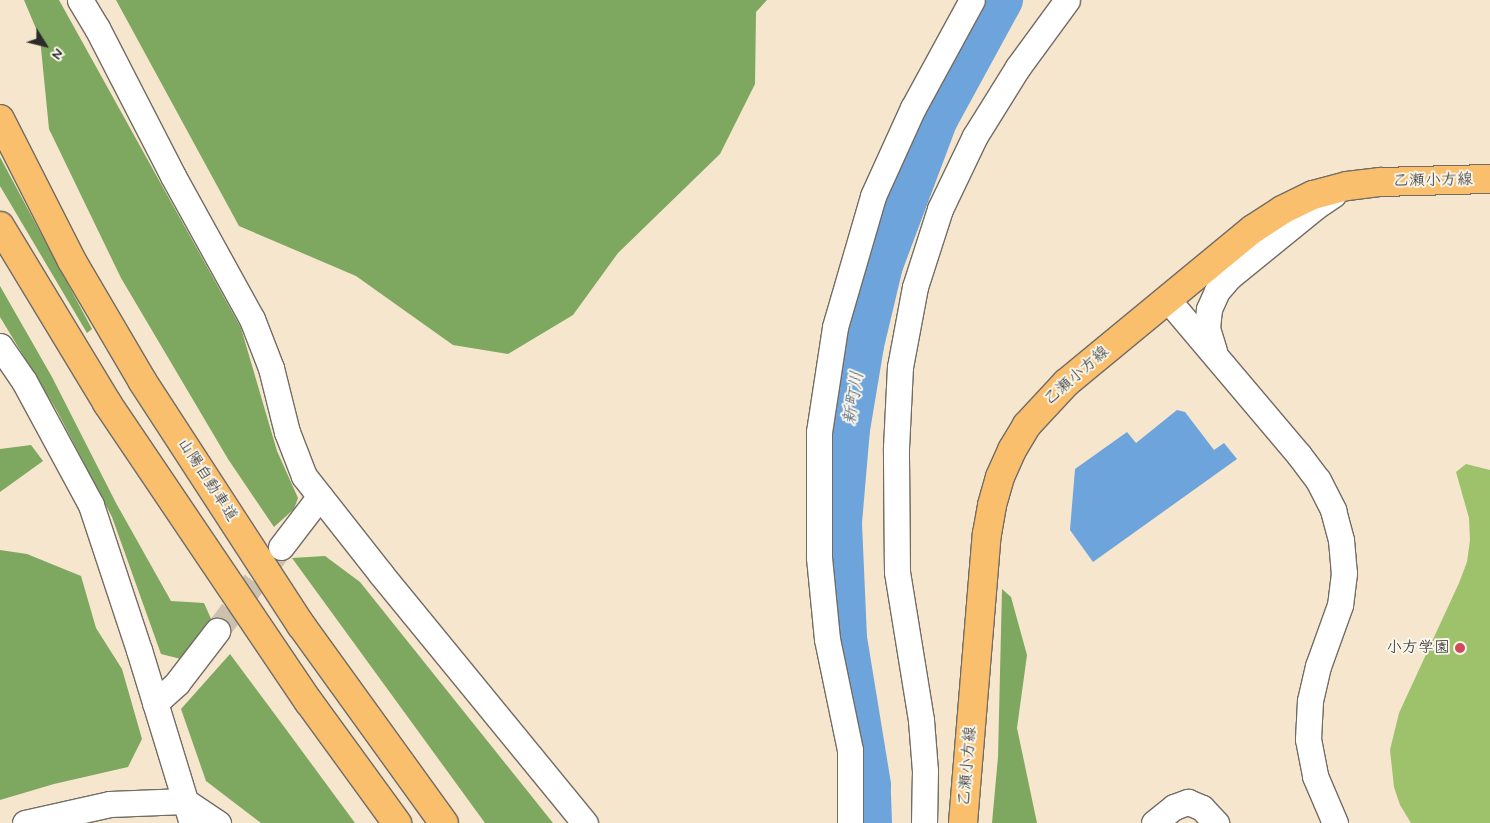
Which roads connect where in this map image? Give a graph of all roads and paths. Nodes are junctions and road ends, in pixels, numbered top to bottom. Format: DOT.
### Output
graph roads {
  1 [pos="80,0"];
  2 [pos="972,0"];
  3 [pos="1067,0"];
  4 [pos="0,119"];
  5 [pos="1490,179"];
  6 [pos="1381,182"];
  7 [pos="0,226"];
  8 [pos="1168,300"];
  9 [pos="0,346"];
  10 [pos="1221,363"];
  11 [pos="320,496"];
  12 [pos="281,547"];
  13 [pos="217,631"];
  14 [pos="155,703"];
  15 [pos="188,812"];
  16 [pos="25,823"];
  17 [pos="218,823"];
  18 [pos="397,823"];
  19 [pos="444,823"];
  20 [pos="585,823"];
  21 [pos="850,823"];
  22 [pos="924,823"];
  23 [pos="963,823"];
  24 [pos="1154,823"];
  25 [pos="1216,823"];
  26 [pos="1335,823"];
  1 -- 11 [label="street"];
  2 -- 21 [label="street"];
  3 -- 22 [label="street"];
  4 -- 19 [label="main road, 山陽自動車道"];
  5 -- 6 [label="main road, 乙瀬小方線"];
  6 -- 8 [label="main road, 乙瀬小方線"];
  6 -- 10 [label="street"];
  7 -- 18 [label="main road"];
  8 -- 10 [label="street"];
  8 -- 23 [label="main road, 乙瀬小方線"];
  9 -- 14 [label="street"];
  10 -- 26 [label="street"];
  11 -- 12 [label="street"];
  11 -- 20 [label="street"];
  13 -- 14 [label="street"];
  14 -- 15 [label="street"];
  15 -- 16 [label="street"];
  15 -- 17 [label="street"];
  24 -- 25 [label="street"];
}
